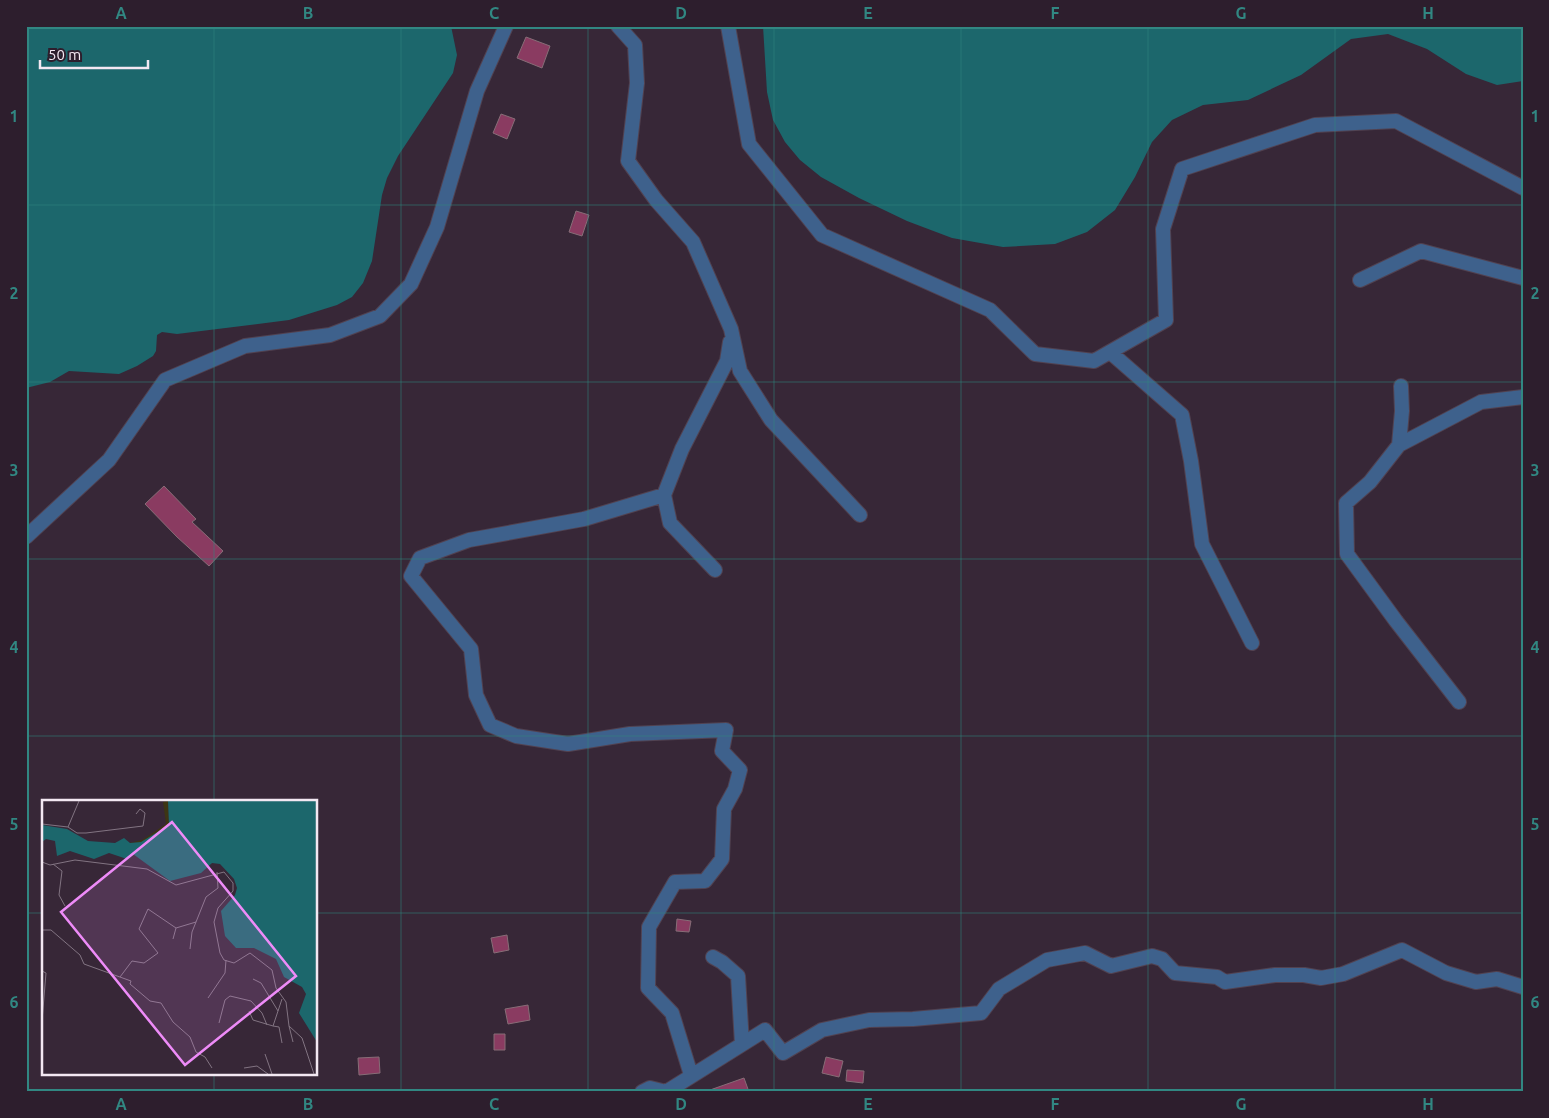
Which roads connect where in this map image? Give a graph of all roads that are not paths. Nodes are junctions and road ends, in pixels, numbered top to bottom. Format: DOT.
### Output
graph roads {
  1 [pos="506,26"];
  2 [pos="618,26"];
  3 [pos="728,26"];
  4 [pos="1523,188"];
  5 [pos="1523,278"];
  6 [pos="1360,280"];
  7 [pos="731,328"];
  8 [pos="1110,352"];
  9 [pos="1402,386"];
  10 [pos="1523,397"];
  11 [pos="1399,445"];
  12 [pos="664,495"];
  13 [pos="860,515"];
  14 [pos="26,537"];
  15 [pos="715,570"];
  16 [pos="1252,643"];
  17 [pos="1459,702"];
  18 [pos="713,957"];
  19 [pos="1523,987"];
  20 [pos="742,1044"];
  21 [pos="691,1075"];
  22 [pos="642,1092"];
  1 -- 14 [label="street"];
  2 -- 7 [label="street"];
  3 -- 8 [label="street"];
  4 -- 8 [label="street"];
  5 -- 6 [label="street"];
  7 -- 12 [label="street"];
  7 -- 13 [label="street"];
  8 -- 16 [label="street"];
  9 -- 11 [label="street"];
  10 -- 11 [label="street"];
  11 -- 17 [label="street"];
  12 -- 15 [label="street"];
  12 -- 21 [label="street"];
  18 -- 20 [label="street"];
  19 -- 20 [label="street"];
  20 -- 21 [label="street"];
  21 -- 22 [label="street"];
}
